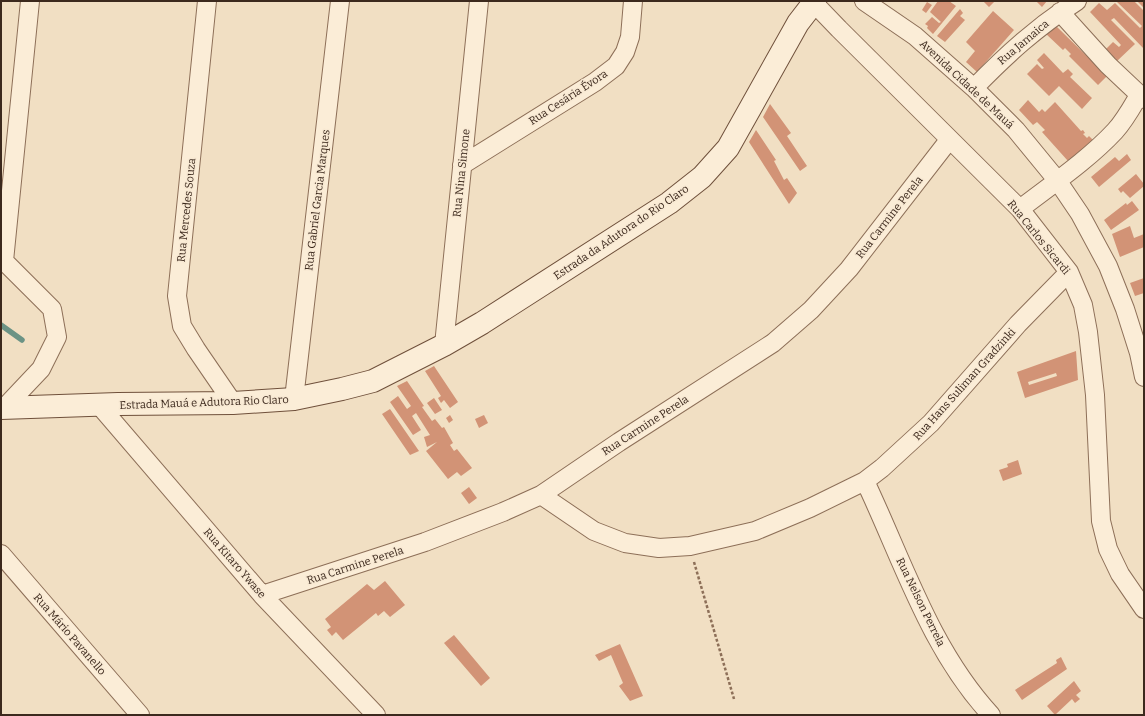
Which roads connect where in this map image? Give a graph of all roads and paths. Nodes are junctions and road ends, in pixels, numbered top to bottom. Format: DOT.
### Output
graph roads {
  1 [pos="30,1"];
  2 [pos="207,1"];
  3 [pos="340,1"];
  4 [pos="479,1"];
  5 [pos="633,1"];
  6 [pos="864,1"];
  7 [pos="1077,1"];
  8 [pos="814,2"];
  9 [pos="1060,12"];
  10 [pos="974,88"];
  11 [pos="1142,97"];
  12 [pos="949,140"];
  13 [pos="462,165"];
  14 [pos="1057,180"];
  15 [pos="1020,209"];
  16 [pos="2,260"];
  17 [pos="1069,272"];
  18 [pos="444,345"];
  19 [pos="1144,377"];
  20 [pos="294,399"];
  21 [pos="233,403"];
  22 [pos="99,405"];
  23 [pos="3,408"];
  24 [pos="865,481"];
  25 [pos="541,495"];
  26 [pos="690,546"];
  27 [pos="1,554"];
  28 [pos="262,595"];
  29 [pos="1144,609"];
  30 [pos="734,699"];
  31 [pos="140,715"];
  32 [pos="376,715"];
  33 [pos="991,715"];
  1 -- 16 [label="street"];
  2 -- 21 [label="street, Rua Mercedes Souza"];
  3 -- 20 [label="street, Rua Gabriel Garcia Marques"];
  4 -- 13 [label="street, Rua Nina Simone"];
  5 -- 13 [label="street, Rua Cesária Évora"];
  6 -- 10 [label="street, Avenida Cidade de Mauá"];
  7 -- 9 [label="street, Rua Jamaica"];
  8 -- 12 [label="street, Rua Carlos Sicardi"];
  8 -- 18 [label="main road, Estrada da Adutora do Rio Claro"];
  9 -- 10 [label="street, Rua Jamaica"];
  9 -- 11 [label="street"];
  10 -- 14 [label="street, Avenida Cidade de Mauá"];
  11 -- 14 [label="street"];
  12 -- 15 [label="street, Rua Carlos Sicardi"];
  12 -- 25 [label="street, Rua Carmine Perela"];
  13 -- 18 [label="street, Rua Nina Simone"];
  14 -- 15 [label="street"];
  14 -- 19 [label="street, Avenida Cidade de Mauá"];
  15 -- 17 [label="street, Rua Carlos Sicardi"];
  16 -- 23 [label="street"];
  17 -- 24 [label="street, Rua Hans Suliman Gradzinki"];
  17 -- 29 [label="street, Rua Carlos Sicardi"];
  18 -- 20 [label="main road, Estrada Mauá e Adutora Rio Claro"];
  20 -- 21 [label="main road, Estrada Mauá e Adutora Rio Claro"];
  21 -- 22 [label="main road, Estrada Mauá e Adutora Rio Claro"];
  22 -- 23 [label="main road, Estrada Mauá e Adutora Rio Claro"];
  22 -- 28 [label="street, Rua Kitaro Ywase"];
  24 -- 26 [label="street, Rua Hans Suliman Gradzinki"];
  24 -- 33 [label="street, Rua Nelson Perrela"];
  25 -- 26 [label="street, Rua Hans Suliman Gradzinki"];
  25 -- 28 [label="street, Rua Carmine Perela"];
  26 -- 30 [label="path"];
  27 -- 31 [label="street, Rua Mário Pavanello"];
  28 -- 32 [label="street, Rua Kitaro Ywase"];
}
